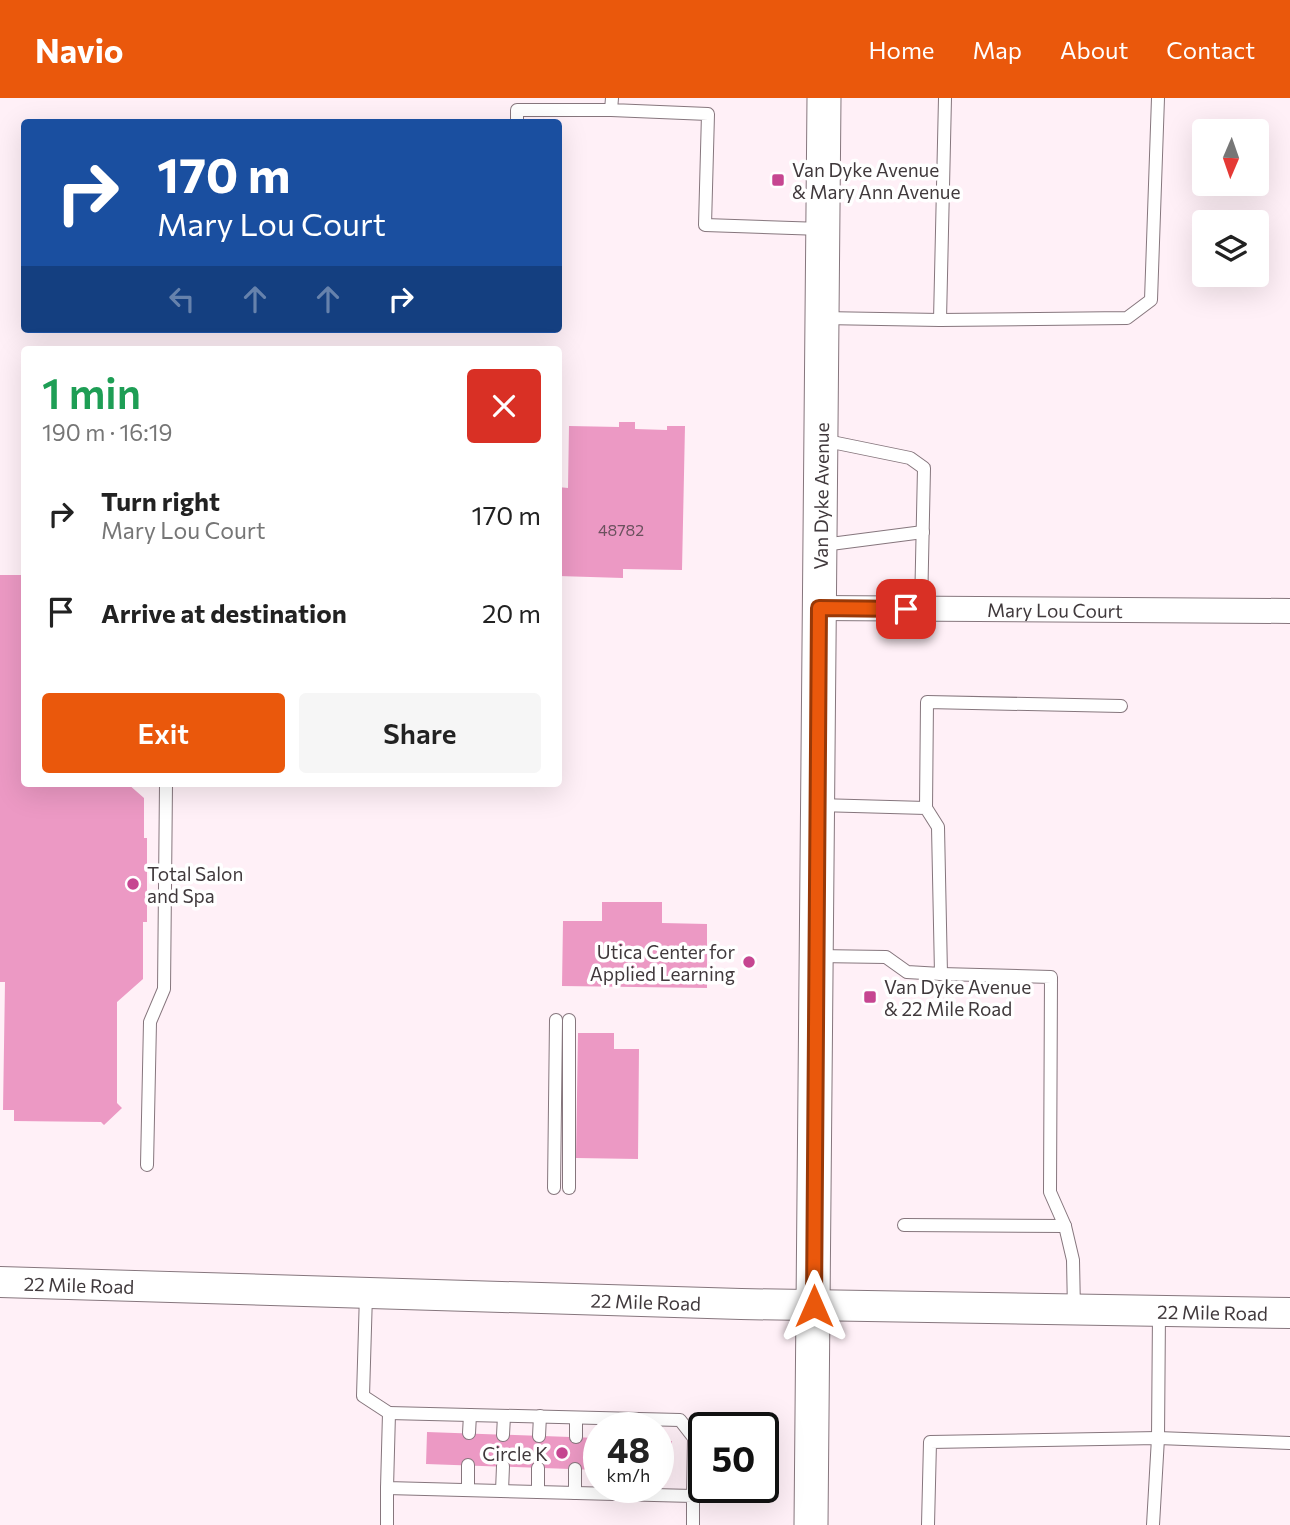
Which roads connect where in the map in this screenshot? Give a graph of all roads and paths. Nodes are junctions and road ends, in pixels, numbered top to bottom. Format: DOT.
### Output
graph roads {
  1 [pos="824,98"];
  2 [pos="945,98"];
  3 [pos="1158,98"];
  4 [pos="612,104"];
  5 [pos="517,119"];
  6 [pos="822,229"];
  7 [pos="822,318"];
  8 [pos="940,320"];
  9 [pos="820,440"];
  10 [pos="923,532"];
  11 [pos="819,546"];
  12 [pos="819,608"];
  13 [pos="921,609"];
  14 [pos="1290,611"];
  15 [pos="1121,706"];
  16 [pos="166,787"];
  17 [pos="817,804"];
  18 [pos="926,808"];
  19 [pos="816,956"];
  20 [pos="940,974"];
  21 [pos="147,1165"];
  22 [pos="554,1188"];
  23 [pos="569,1188"];
  24 [pos="904,1225"];
  25 [pos="1065,1226"];
  26 [pos="0,1282"];
  27 [pos="366,1293"];
  28 [pos="814,1306"];
  29 [pos="1074,1310"];
  30 [pos="1159,1311"];
  31 [pos="1290,1313"];
  32 [pos="389,1413"];
  33 [pos="470,1415"];
  34 [pos="504,1416"];
  35 [pos="540,1416"];
  36 [pos="576,1418"];
  37 [pos="583,1419"];
  38 [pos="674,1421"];
  39 [pos="688,1430"];
  40 [pos="469,1433"];
  41 [pos="503,1435"];
  42 [pos="539,1436"];
  43 [pos="576,1437"];
  44 [pos="1157,1438"];
  45 [pos="1290,1443"];
  46 [pos="468,1465"];
  47 [pos="502,1466"];
  48 [pos="538,1468"];
  49 [pos="575,1469"];
  50 [pos="387,1488"];
  51 [pos="468,1490"];
  52 [pos="502,1491"];
  53 [pos="538,1492"];
  54 [pos="575,1493"];
  55 [pos="583,1493"];
  56 [pos="693,1503"];
  57 [pos="387,1525"];
  58 [pos="693,1525"];
  59 [pos="811,1525"];
  60 [pos="928,1525"];
  61 [pos="1153,1525"];
  1 -- 6 [label="main road, Van Dyke Avenue"];
  2 -- 8 [label="lane"];
  3 -- 8 [label="lane"];
  4 -- 5 [label="lane"];
  4 -- 6 [label="lane"];
  6 -- 7 [label="main road, Van Dyke Avenue"];
  7 -- 8 [label="lane"];
  7 -- 9 [label="main road, Van Dyke Avenue"];
  9 -- 10 [label="lane"];
  9 -- 11 [label="main road, Van Dyke Avenue"];
  10 -- 11 [label="lane"];
  10 -- 13 [label="lane"];
  11 -- 12 [label="main road, Van Dyke Avenue"];
  12 -- 13 [label="street, Mary Lou Court"];
  12 -- 17 [label="main road, Van Dyke Avenue"];
  13 -- 14 [label="street, Mary Lou Court"];
  15 -- 18 [label="lane"];
  16 -- 21 [label="lane"];
  17 -- 18 [label="lane"];
  17 -- 19 [label="main road, Van Dyke Avenue"];
  18 -- 20 [label="lane"];
  19 -- 20 [label="lane"];
  19 -- 28 [label="main road, Van Dyke Avenue"];
  20 -- 25 [label="lane"];
  22 -- 23 [label="lane"];
  24 -- 25 [label="lane"];
  25 -- 29 [label="lane"];
  26 -- 27 [label="street, 22 Mile Road"];
  27 -- 28 [label="street, 22 Mile Road"];
  27 -- 32 [label="lane"];
  28 -- 29 [label="street, 22 Mile Road"];
  28 -- 59 [label="main road, Van Dyke Avenue"];
  29 -- 30 [label="street, 22 Mile Road"];
  30 -- 31 [label="street, 22 Mile Road"];
  30 -- 44 [label="lane"];
  32 -- 33 [label="lane"];
  32 -- 50 [label="lane"];
  33 -- 34 [label="lane"];
  33 -- 40 [label="lane"];
  34 -- 35 [label="lane"];
  34 -- 41 [label="lane"];
  35 -- 36 [label="lane"];
  35 -- 42 [label="lane"];
  36 -- 37 [label="lane"];
  36 -- 43 [label="lane"];
  38 -- 39 [label="lane"];
  44 -- 45 [label="lane"];
  44 -- 60 [label="lane"];
  44 -- 61 [label="lane"];
  46 -- 51 [label="lane"];
  47 -- 52 [label="lane"];
  48 -- 53 [label="lane"];
  49 -- 54 [label="lane"];
  50 -- 51 [label="lane"];
  50 -- 57 [label="lane"];
  51 -- 52 [label="lane"];
  52 -- 53 [label="lane"];
  53 -- 54 [label="lane"];
  54 -- 55 [label="lane"];
  56 -- 58 [label="lane"];
}
